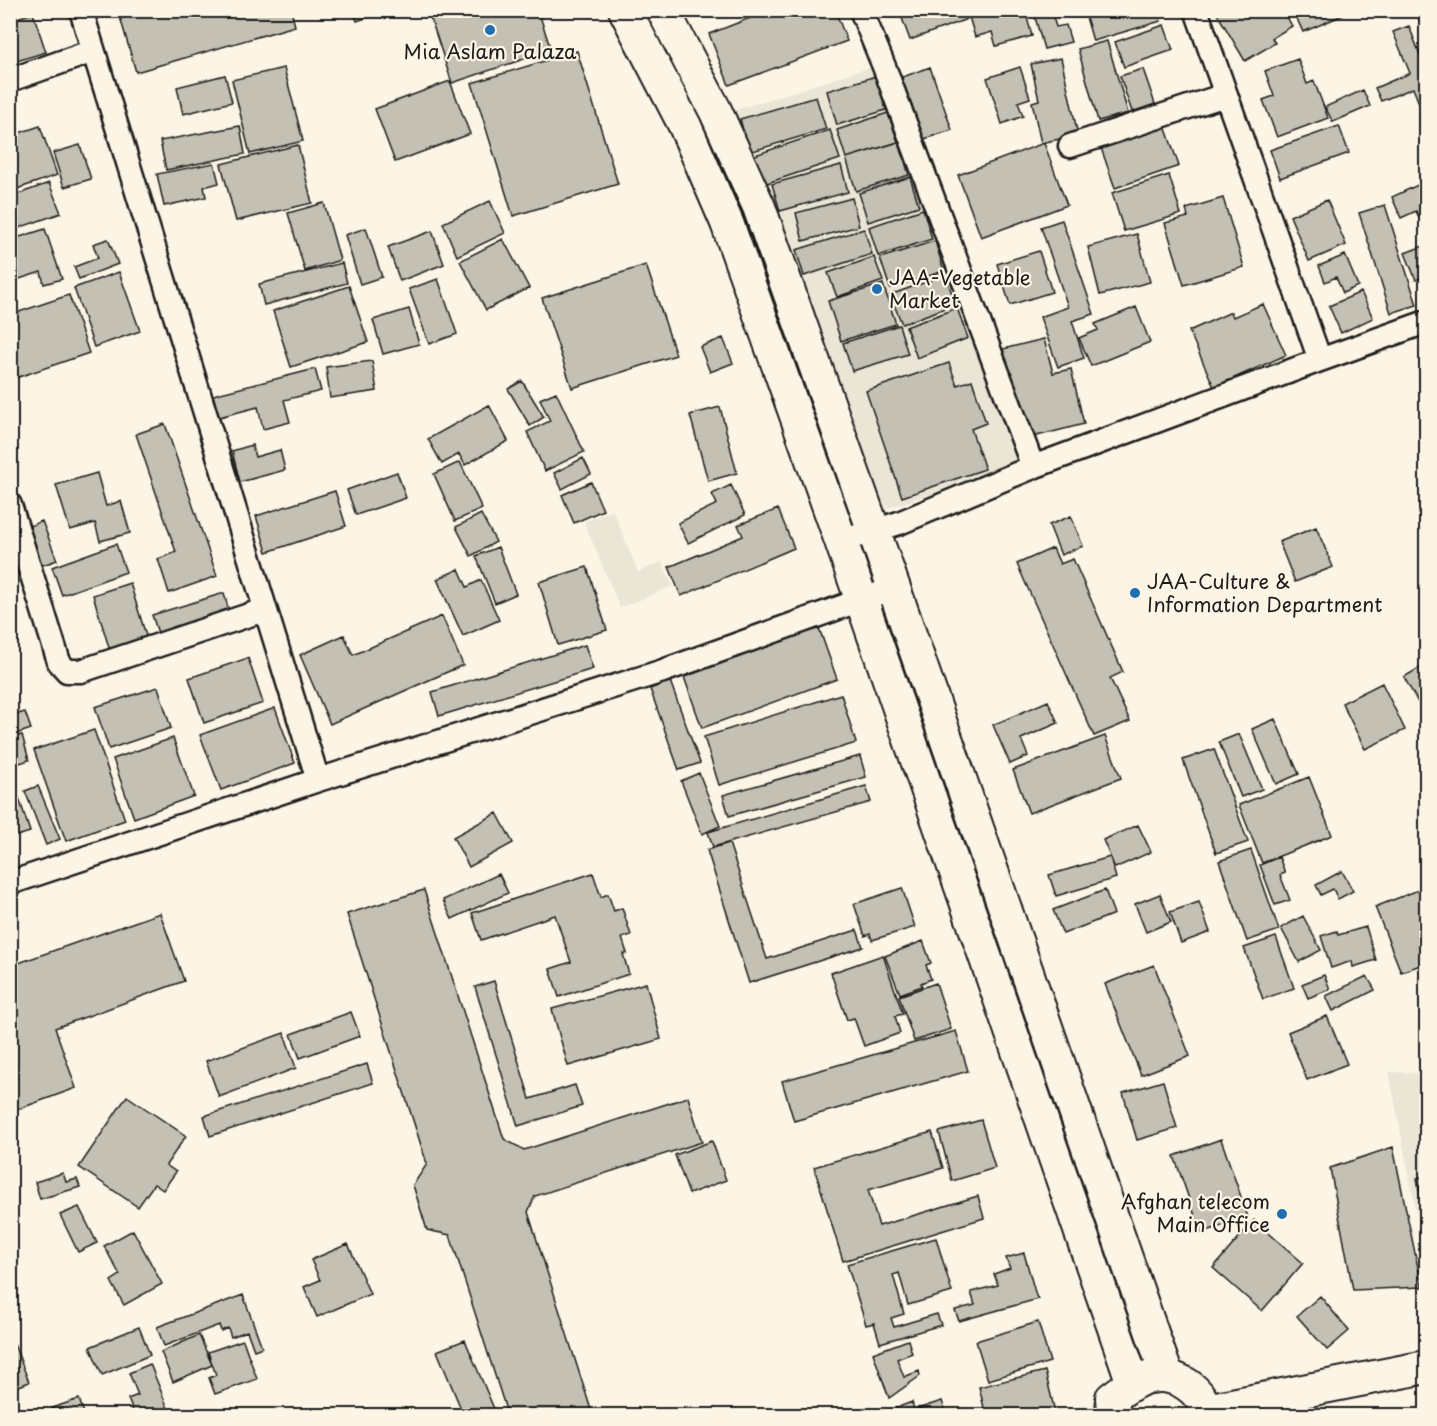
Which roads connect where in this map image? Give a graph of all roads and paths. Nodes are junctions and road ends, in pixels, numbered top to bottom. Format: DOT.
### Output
graph roads {
  1 [pos="81,10"];
  2 [pos="625,10"];
  3 [pos="663,10"];
  4 [pos="861,10"];
  5 [pos="1196,10"];
  6 [pos="93,51"];
  7 [pos="10,80"];
  8 [pos="1225,95"];
  9 [pos="1070,146"];
  10 [pos="1426,322"];
  11 [pos="1320,360"];
  12 [pos="1033,467"];
  13 [pos="10,505"];
  14 [pos="874,530"];
  15 [pos="841,541"];
  16 [pos="894,588"];
  17 [pos="861,600"];
  18 [pos="264,610"];
  19 [pos="318,780"];
  20 [pos="10,883"];
  21 [pos="1426,1367"];
  22 [pos="1167,1376"];
  23 [pos="1133,1383"];
  24 [pos="1207,1413"];
  25 [pos="1112,1416"];
  1 -- 6 [label="street"];
  2 -- 15 [label="main road"];
  3 -- 14 [label="main road"];
  4 -- 12 [label="street"];
  5 -- 8 [label="street"];
  6 -- 7 [label="street"];
  6 -- 18 [label="street"];
  8 -- 9 [label="street"];
  8 -- 11 [label="street"];
  10 -- 11 [label="street"];
  11 -- 12 [label="street"];
  12 -- 14 [label="street"];
  13 -- 18 [label="street"];
  14 -- 15 [label="street"];
  14 -- 16 [label="main road"];
  15 -- 17 [label="main road"];
  16 -- 17 [label="street"];
  16 -- 22 [label="main road"];
  17 -- 19 [label="street"];
  17 -- 23 [label="main road"];
  18 -- 19 [label="street"];
  19 -- 20 [label="street"];
  21 -- 24 [label="main road"];
  22 -- 23 [label="main road"];
  22 -- 24 [label="main road"];
  23 -- 25 [label="main road"];
}
